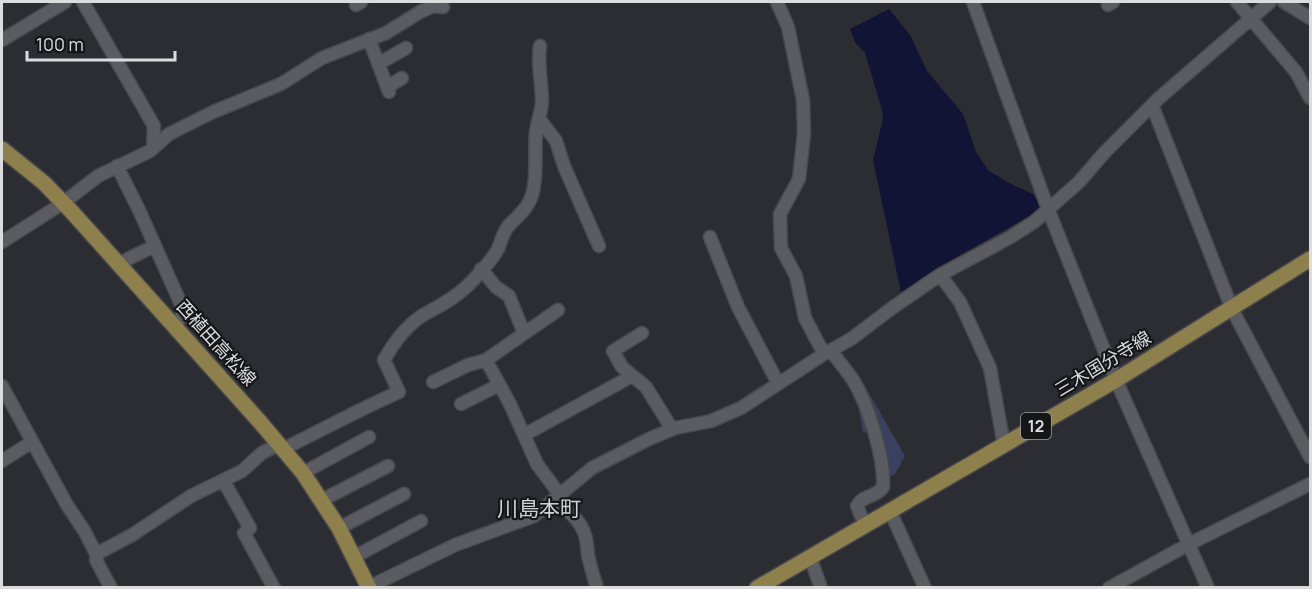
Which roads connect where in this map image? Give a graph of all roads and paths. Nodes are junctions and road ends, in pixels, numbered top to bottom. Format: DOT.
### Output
graph roads {
  1 [pos="65,2"];
  2 [pos="83,2"];
  3 [pos="777,2"];
  4 [pos="973,2"];
  5 [pos="1237,2"];
  6 [pos="1270,2"];
  7 [pos="1284,2"];
  8 [pos="417,7"];
  9 [pos="443,7"];
  10 [pos="1311,18"];
  11 [pos="1250,19"];
  12 [pos="369,39"];
  13 [pos="2,40"];
  14 [pos="540,46"];
  15 [pos="406,48"];
  16 [pos="378,64"];
  17 [pos="402,78"];
  18 [pos="1311,98"];
  19 [pos="1152,105"];
  20 [pos="540,120"];
  21 [pos="154,126"];
  22 [pos="169,134"];
  23 [pos="153,148"];
  24 [pos="2,149"];
  25 [pos="117,166"];
  26 [pos="63,203"];
  27 [pos="1048,209"];
  28 [pos="710,237"];
  29 [pos="2,242"];
  30 [pos="154,246"];
  31 [pos="599,246"];
  32 [pos="1311,259"];
  33 [pos="118,264"];
  34 [pos="481,269"];
  35 [pos="940,275"];
  36 [pos="1232,309"];
  37 [pos="558,310"];
  38 [pos="175,327"];
  39 [pos="524,333"];
  40 [pos="642,333"];
  41 [pos="827,352"];
  42 [pos="486,360"];
  43 [pos="632,376"];
  44 [pos="1116,380"];
  45 [pos="433,382"];
  46 [pos="778,383"];
  47 [pos="499,385"];
  48 [pos="2,386"];
  49 [pos="460,404"];
  50 [pos="672,429"];
  51 [pos="524,435"];
  52 [pos="369,437"];
  53 [pos="32,442"];
  54 [pos="1004,445"];
  55 [pos="281,447"];
  56 [pos="1311,457"];
  57 [pos="2,461"];
  58 [pos="388,466"];
  59 [pos="303,473"];
  60 [pos="223,480"];
  61 [pos="1311,484"];
  62 [pos="404,494"];
  63 [pos="558,497"];
  64 [pos="322,500"];
  65 [pos="890,511"];
  66 [pos="421,522"];
  67 [pos="865,525"];
  68 [pos="339,528"];
  69 [pos="1189,544"];
  70 [pos="97,556"];
  71 [pos="354,557"];
  72 [pos="810,557"];
  73 [pos="369,587"];
  74 [pos="111,588"];
  75 [pos="274,588"];
  76 [pos="597,588"];
  77 [pos="757,588"];
  78 [pos="821,588"];
  79 [pos="925,588"];
  80 [pos="1109,588"];
  81 [pos="1208,588"];
  1 -- 13 [label="street"];
  2 -- 21 [label="street"];
  3 -- 41 [label="street"];
  4 -- 27 [label="street"];
  5 -- 11 [label="street"];
  6 -- 11 [label="street"];
  7 -- 10 [label="street"];
  8 -- 9 [label="street"];
  8 -- 12 [label="street"];
  11 -- 18 [label="street"];
  11 -- 19 [label="street"];
  12 -- 16 [label="street"];
  12 -- 22 [label="street"];
  14 -- 20 [label="street"];
  15 -- 16 [label="street"];
  16 -- 17 [label="street"];
  19 -- 27 [label="street"];
  19 -- 36 [label="street"];
  20 -- 31 [label="street"];
  20 -- 34 [label="street"];
  21 -- 22 [label="street"];
  21 -- 23 [label="street"];
  22 -- 23 [label="street"];
  23 -- 25 [label="street"];
  24 -- 26 [label="main road, 西植田高松線"];
  25 -- 26 [label="street"];
  25 -- 30 [label="street"];
  26 -- 29 [label="street"];
  26 -- 33 [label="main road, 西植田高松線"];
  27 -- 35 [label="street"];
  27 -- 44 [label="street"];
  28 -- 46 [label="street"];
  30 -- 33 [label="street"];
  30 -- 38 [label="street"];
  32 -- 36 [label="main road, 三木国分寺線 / 12"];
  33 -- 38 [label="main road, 西植田高松線"];
  34 -- 39 [label="street"];
  34 -- 55 [label="street"];
  35 -- 41 [label="street"];
  35 -- 54 [label="street"];
  36 -- 44 [label="main road, 三木国分寺線 / 12"];
  36 -- 56 [label="street"];
  37 -- 39 [label="street"];
  38 -- 55 [label="main road, 西植田高松線"];
  39 -- 42 [label="street"];
  40 -- 43 [label="street"];
  41 -- 46 [label="street"];
  41 -- 67 [label="street"];
  42 -- 45 [label="street"];
  42 -- 47 [label="street"];
  43 -- 50 [label="street"];
  43 -- 51 [label="street"];
  44 -- 54 [label="main road, 三木国分寺線 / 12"];
  44 -- 69 [label="street"];
  46 -- 50 [label="street"];
  47 -- 49 [label="street"];
  47 -- 51 [label="street"];
  48 -- 53 [label="street"];
  50 -- 63 [label="street"];
  51 -- 63 [label="street"];
  52 -- 59 [label="street"];
  53 -- 57 [label="street"];
  53 -- 70 [label="street"];
  54 -- 65 [label="main road, 三木国分寺線 / 12"];
  55 -- 59 [label="main road, 西植田高松線"];
  55 -- 60 [label="street"];
  58 -- 64 [label="street"];
  59 -- 64 [label="main road, 西植田高松線"];
  60 -- 70 [label="street"];
  60 -- 75 [label="street"];
  61 -- 69 [label="street"];
  62 -- 68 [label="street"];
  63 -- 73 [label="street"];
  63 -- 76 [label="street"];
  64 -- 68 [label="main road, 西植田高松線"];
  65 -- 67 [label="main road, 三木国分寺線 / 12"];
  65 -- 79 [label="street"];
  66 -- 71 [label="street"];
  67 -- 72 [label="main road, 三木国分寺線 / 12"];
  68 -- 71 [label="main road, 西植田高松線"];
  69 -- 80 [label="street"];
  69 -- 81 [label="street"];
  70 -- 74 [label="street"];
  71 -- 73 [label="main road, 西植田高松線"];
  72 -- 77 [label="main road, 三木国分寺線 / 12"];
  72 -- 78 [label="street"];
}
